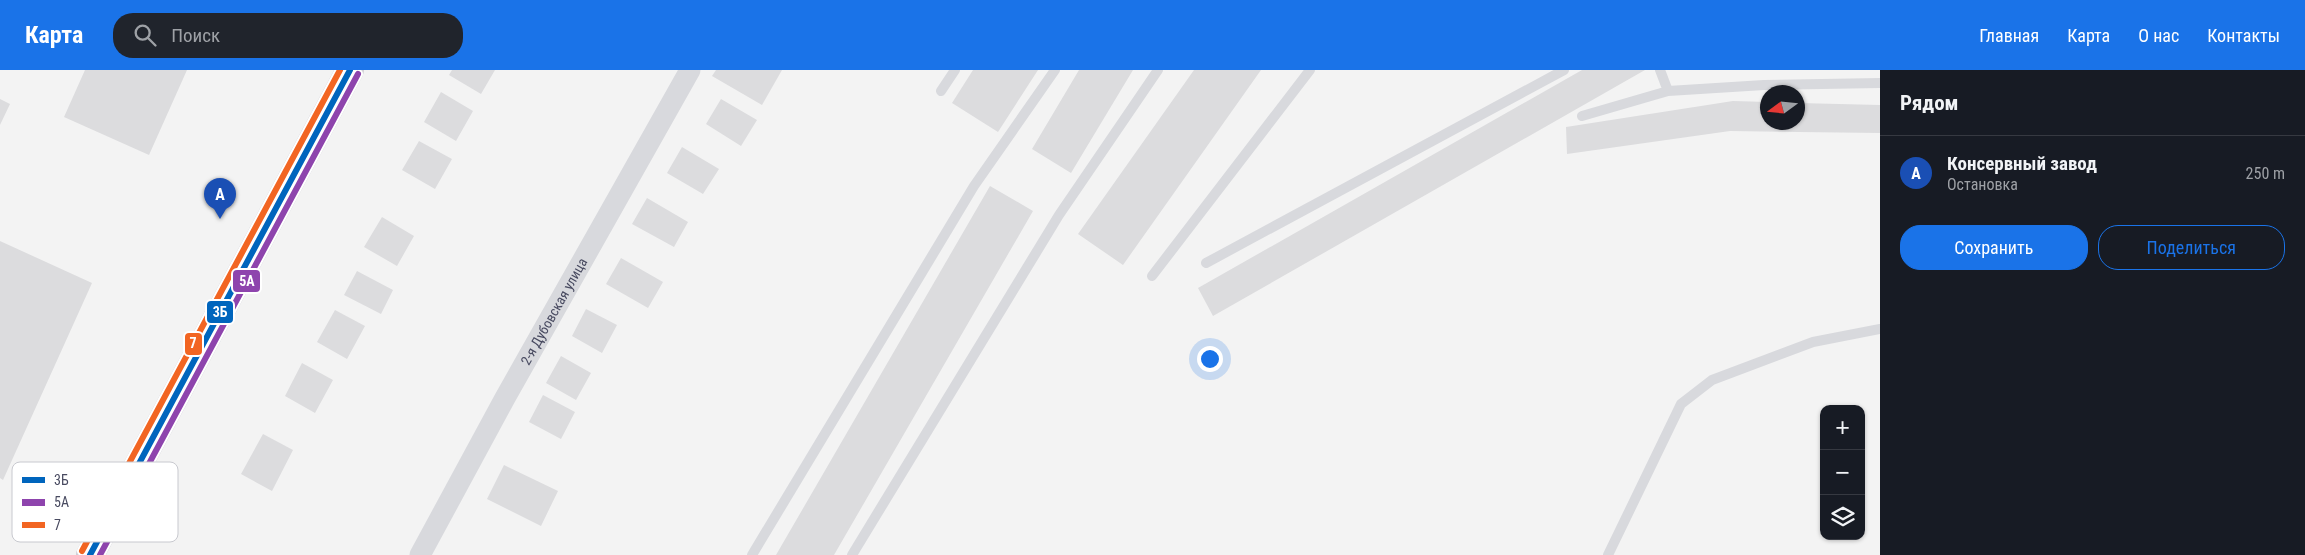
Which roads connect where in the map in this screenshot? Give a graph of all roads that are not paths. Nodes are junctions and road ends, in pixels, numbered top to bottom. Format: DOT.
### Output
graph roads {
  1 [pos="350,70"];
  2 [pos="690,70"];
  3 [pos="954,70"];
  4 [pos="1055,70"];
  5 [pos="1158,70"];
  6 [pos="1310,70"];
  7 [pos="1564,70"];
  8 [pos="1660,70"];
  9 [pos="1880,83"];
  10 [pos="941,91"];
  11 [pos="1668,91"];
  12 [pos="1582,116"];
  13 [pos="1206,263"];
  14 [pos="1152,276"];
  15 [pos="1880,330"];
  16 [pos="140,462"];
  17 [pos="97,542"];
  18 [pos="90,555"];
  19 [pos="420,555"];
  20 [pos="752,555"];
  21 [pos="852,555"];
  22 [pos="1608,555"];
  1 -- 16 [label="main road"];
  2 -- 19 [label="street, 2-я Дубовская улица"];
  3 -- 10 [label="lane"];
  4 -- 20 [label="lane"];
  5 -- 21 [label="lane"];
  6 -- 14 [label="lane"];
  7 -- 13 [label="lane"];
  8 -- 11 [label="lane"];
  9 -- 11 [label="lane"];
  11 -- 12 [label="lane"];
  15 -- 22 [label="lane"];
  17 -- 18 [label="main road"];
}
